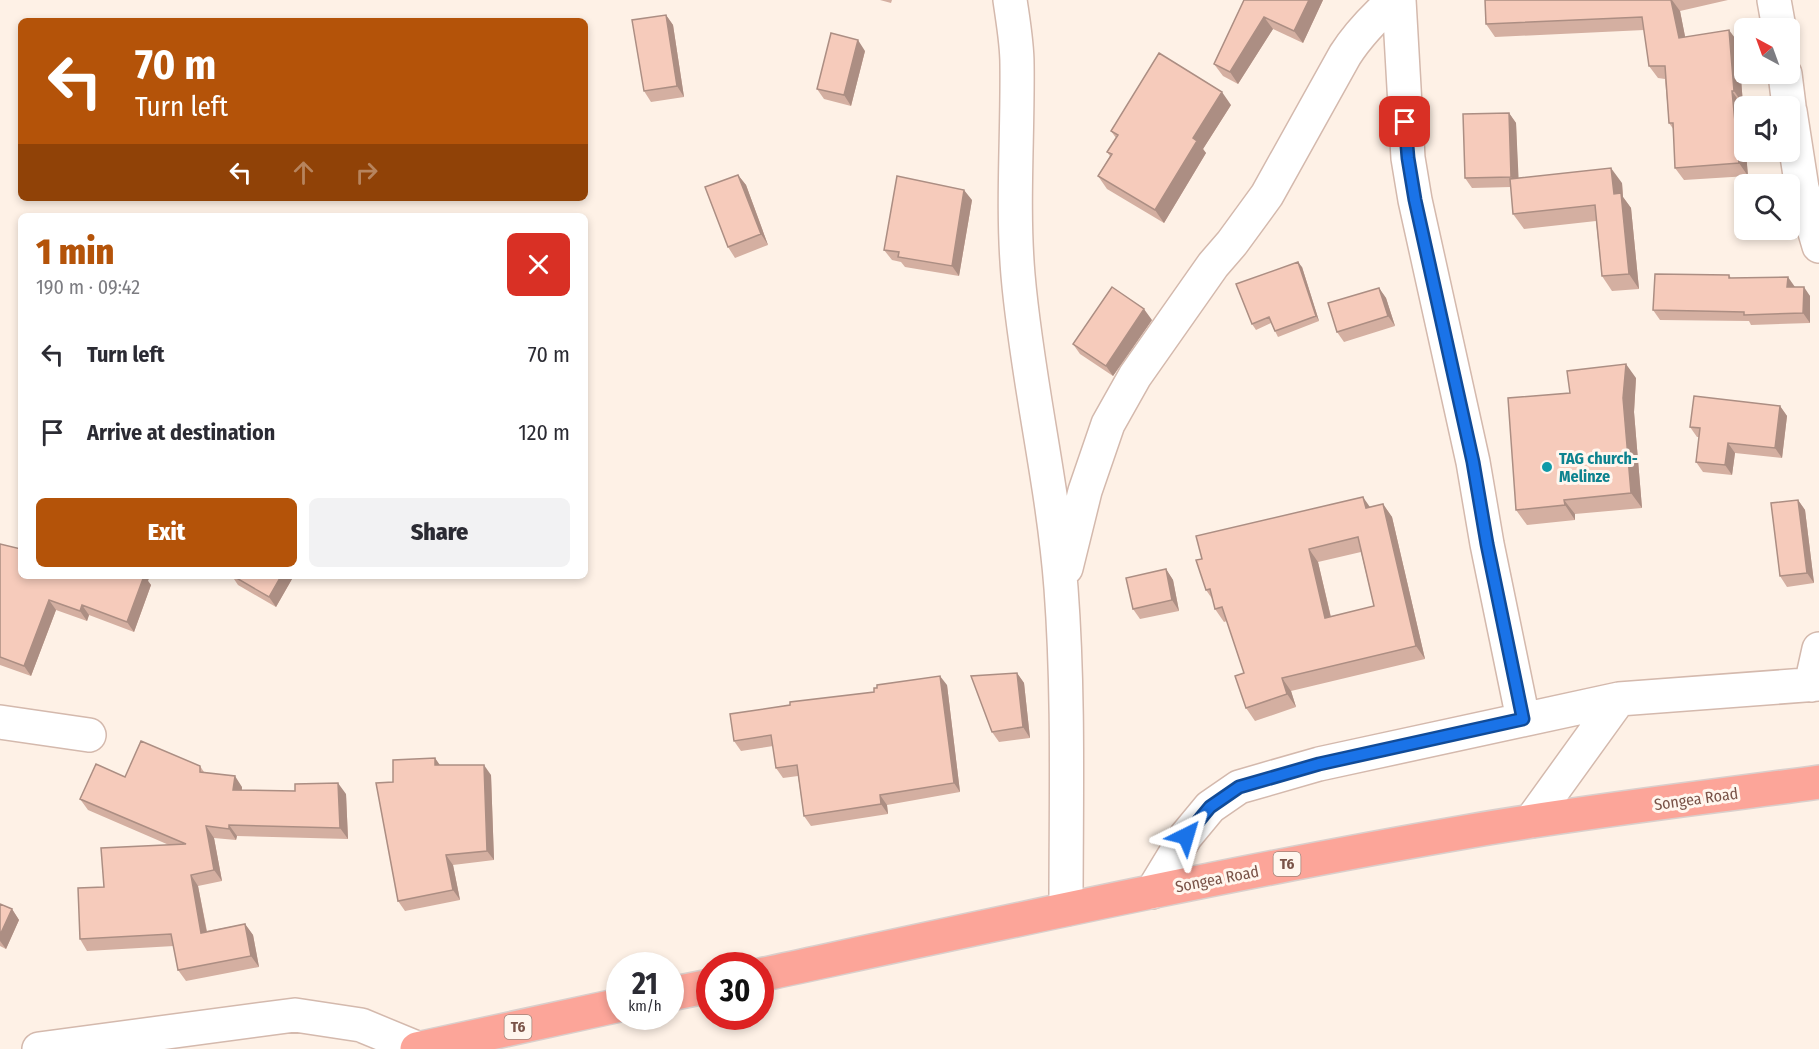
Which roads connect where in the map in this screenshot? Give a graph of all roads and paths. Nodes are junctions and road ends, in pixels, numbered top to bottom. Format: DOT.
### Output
graph roads {
  1 [pos="1010,0"];
  2 [pos="1394,0"];
  3 [pos="1399,0"];
  4 [pos="1774,0"];
  5 [pos="1777,18"];
  6 [pos="1798,162"];
  7 [pos="1819,246"];
  8 [pos="1061,588"];
  9 [pos="1819,649"];
  10 [pos="1815,684"];
  11 [pos="1618,699"];
  12 [pos="1523,719"];
  13 [pos="0,722"];
  14 [pos="89,735"];
  15 [pos="1819,782"];
  16 [pos="1531,821"];
  17 [pos="1152,892"];
  18 [pos="1066,909"];
  19 [pos="774,972"];
  20 [pos="606,1008"];
  21 [pos="39,1049"];
  22 [pos="418,1049"];
  1 -- 8 [label="street"];
  2 -- 8 [label="street"];
  3 -- 12 [label="street"];
  4 -- 5 [label="street"];
  6 -- 7 [label="street"];
  8 -- 18 [label="street"];
  9 -- 10 [label="street"];
  10 -- 11 [label="street"];
  11 -- 12 [label="street"];
  11 -- 16 [label="street"];
  12 -- 17 [label="street"];
  13 -- 14 [label="street"];
  15 -- 16 [label="highway, Songea Road / T6"];
  16 -- 17 [label="highway, Songea Road / T6"];
  17 -- 18 [label="highway, Songea Road / T6"];
  18 -- 19 [label="highway, Songea Road / T6"];
  20 -- 22 [label="highway, T6"];
  21 -- 22 [label="street"];
}
